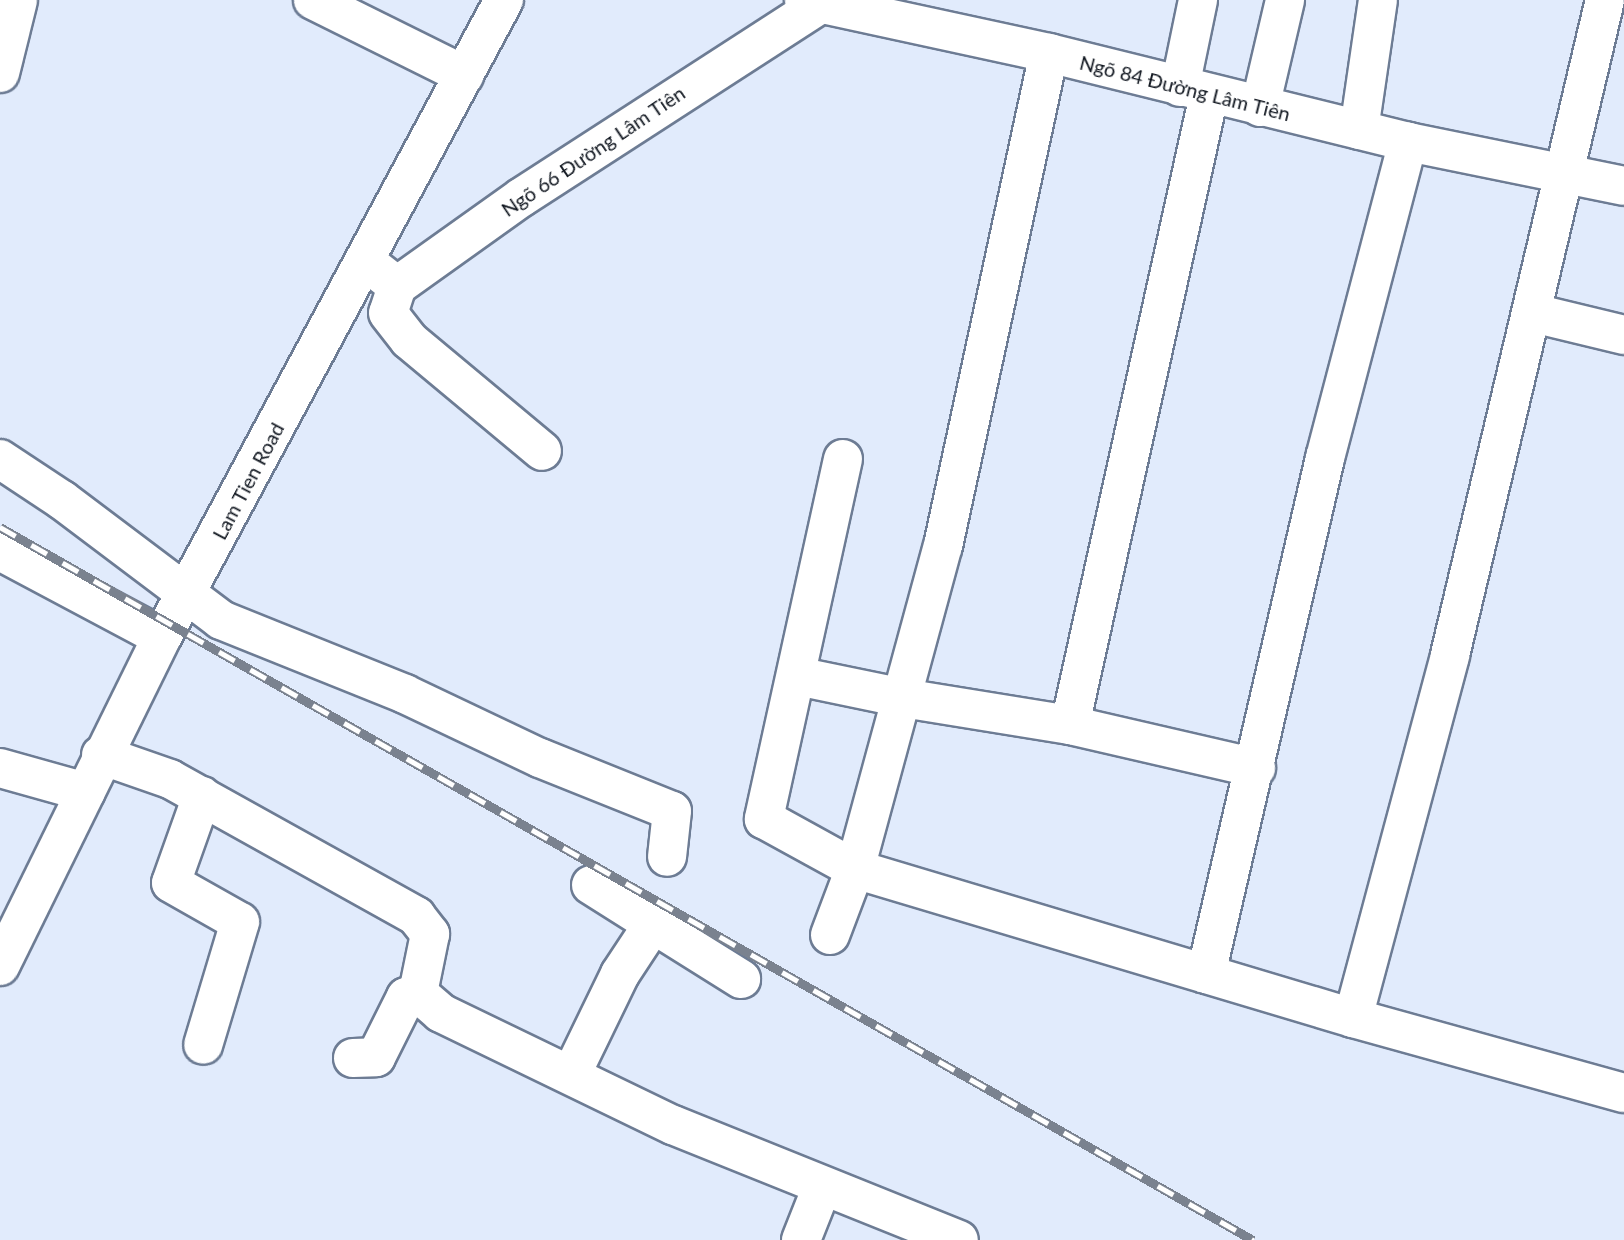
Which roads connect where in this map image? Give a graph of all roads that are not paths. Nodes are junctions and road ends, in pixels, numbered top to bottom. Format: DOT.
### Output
graph roads {
  1 [pos="18,0"];
  2 [pos="313,0"];
  3 [pos="504,0"];
  4 [pos="1198,0"];
  5 [pos="1285,0"];
  6 [pos="1378,0"];
  7 [pos="1605,0"];
  8 [pos="817,2"];
  9 [pos="1049,53"];
  10 [pos="0,73"];
  11 [pos="464,75"];
  12 [pos="1194,91"];
  13 [pos="1260,107"];
  14 [pos="1359,130"];
  15 [pos="1408,142"];
  16 [pos="1566,173"];
  17 [pos="1624,186"];
  18 [pos="365,261"];
  19 [pos="397,286"];
  20 [pos="1533,313"];
  21 [pos="1624,335"];
  22 [pos="542,451"];
  23 [pos="0,459"];
  24 [pos="843,459"];
  25 [pos="0,551"];
  26 [pos="185,595"];
  27 [pos="162,637"];
  28 [pos="797,676"];
  29 [pos="903,698"];
  30 [pos="1070,725"];
  31 [pos="101,755"];
  32 [pos="0,768"];
  33 [pos="1256,768"];
  34 [pos="86,792"];
  35 [pos="202,796"];
  36 [pos="667,857"];
  37 [pos="855,869"];
  38 [pos="591,885"];
  39 [pos="653,924"];
  40 [pos="830,935"];
  41 [pos="0,966"];
  42 [pos="1206,974"];
  43 [pos="741,979"];
  44 [pos="418,993"];
  45 [pos="1353,1018"];
  46 [pos="203,1045"];
  47 [pos="353,1058"];
  48 [pos="571,1075"];
  49 [pos="1624,1093"];
  50 [pos="822,1187"];
  51 [pos="801,1240"];
  52 [pos="959,1240"];
  1 -- 10 [label="street"];
  2 -- 11 [label="street"];
  3 -- 11 [label="street, Lam Tien Road"];
  4 -- 12 [label="street"];
  5 -- 13 [label="street"];
  6 -- 14 [label="street"];
  7 -- 16 [label="street"];
  8 -- 9 [label="street, Ngõ 84 Đường Lâm Tiên"];
  8 -- 19 [label="street, Ngõ 66 Đường Lâm Tiên"];
  9 -- 12 [label="street, Ngõ 84 Đường Lâm Tiên"];
  9 -- 29 [label="street"];
  11 -- 18 [label="street, Lam Tien Road"];
  12 -- 13 [label="street, Ngõ 84 Đường Lâm Tiên"];
  12 -- 30 [label="street"];
  13 -- 14 [label="street, Ngõ 84 Đường Lâm Tiên"];
  14 -- 15 [label="street, Ngõ 84 Đường Lâm Tiên"];
  15 -- 16 [label="street, Ngõ 84 Đường Lâm Tiên"];
  15 -- 33 [label="street"];
  16 -- 17 [label="street, Ngõ 84 Đường Lâm Tiên"];
  16 -- 20 [label="street"];
  18 -- 19 [label="street"];
  18 -- 26 [label="street, Lam Tien Road"];
  19 -- 22 [label="street"];
  20 -- 21 [label="street"];
  20 -- 45 [label="street"];
  23 -- 26 [label="street"];
  24 -- 28 [label="street"];
  25 -- 27 [label="street"];
  26 -- 27 [label="street, Lam Tien Road"];
  26 -- 36 [label="street"];
  27 -- 31 [label="street, Lam Tien Road"];
  28 -- 29 [label="street"];
  28 -- 37 [label="street"];
  29 -- 30 [label="street"];
  29 -- 37 [label="street"];
  30 -- 33 [label="street"];
  31 -- 34 [label="street, Lam Tien Road"];
  31 -- 35 [label="street"];
  32 -- 34 [label="street"];
  33 -- 42 [label="street"];
  34 -- 41 [label="street, Lam Tien Road"];
  35 -- 44 [label="street"];
  35 -- 46 [label="street"];
  37 -- 40 [label="street"];
  37 -- 42 [label="street"];
  38 -- 39 [label="street"];
  39 -- 43 [label="street"];
  39 -- 48 [label="street"];
  42 -- 45 [label="street"];
  44 -- 47 [label="street"];
  44 -- 48 [label="street"];
  45 -- 49 [label="street"];
  48 -- 50 [label="street"];
  50 -- 51 [label="street"];
  50 -- 52 [label="street"];
}
